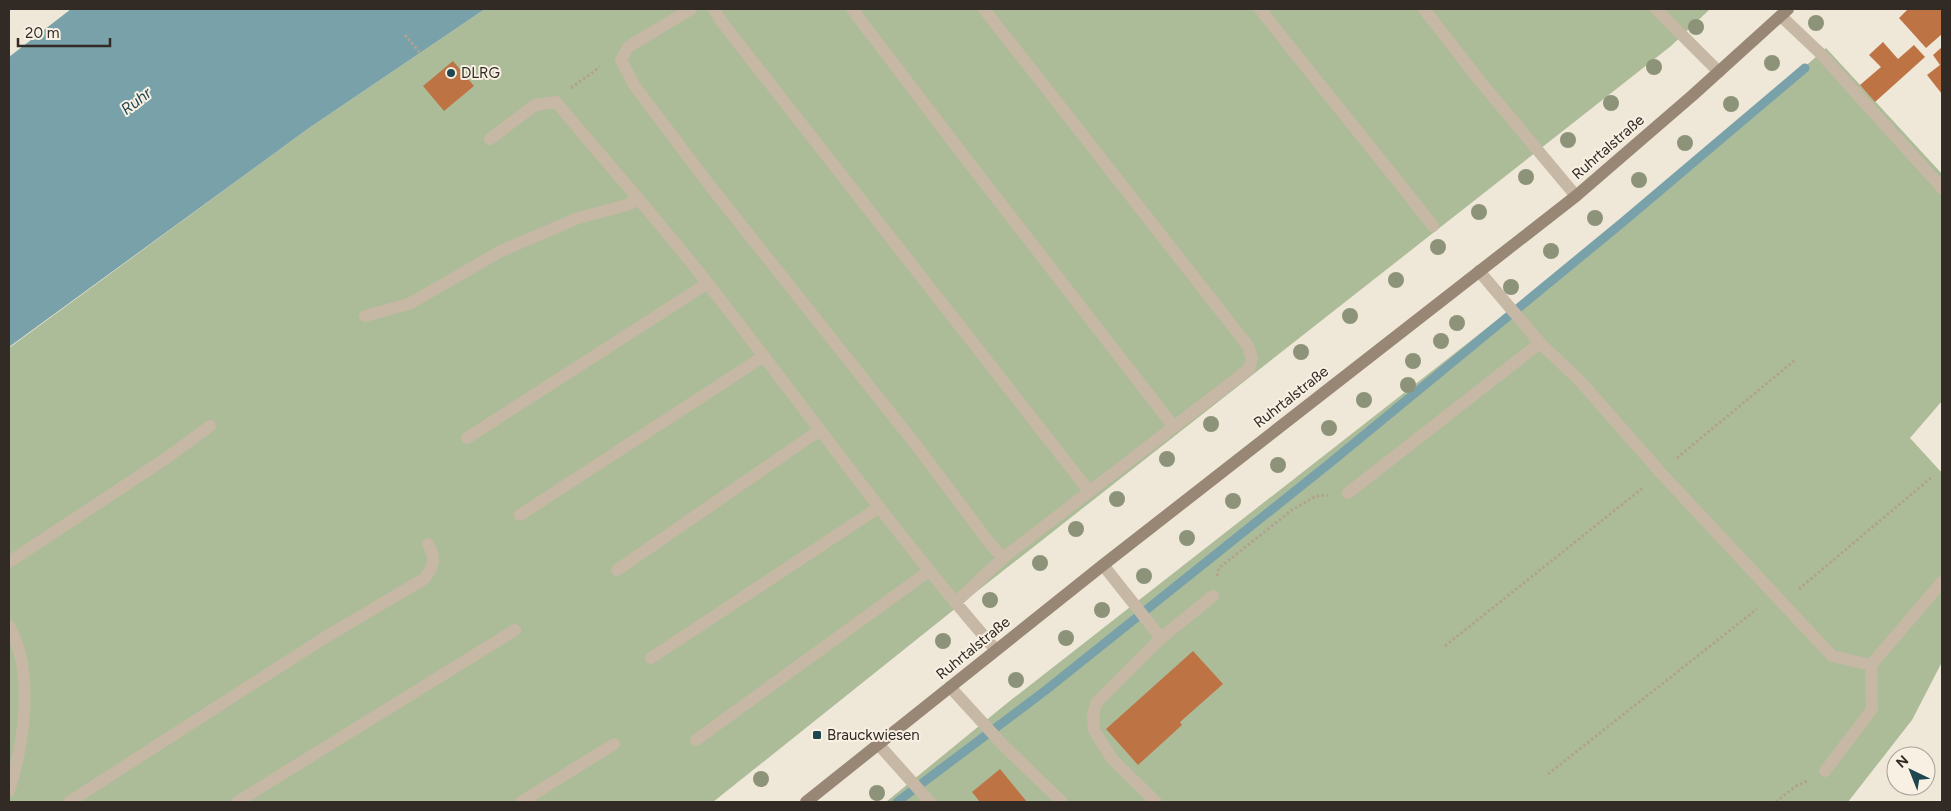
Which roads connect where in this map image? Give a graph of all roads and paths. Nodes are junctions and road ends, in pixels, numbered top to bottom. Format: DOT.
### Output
graph roads {
  1 [pos="691,9"];
  2 [pos="714,9"];
  3 [pos="852,9"];
  4 [pos="984,9"];
  5 [pos="1260,9"];
  6 [pos="1424,9"];
  7 [pos="1656,9"];
  8 [pos="1785,12"];
  9 [pos="406,36"];
  10 [pos="420,53"];
  11 [pos="621,60"];
  12 [pos="1719,72"];
  13 [pos="556,102"];
  14 [pos="490,139"];
  15 [pos="1942,188"];
  16 [pos="1576,196"];
  17 [pos="638,199"];
  18 [pos="1434,226"];
  19 [pos="1479,270"];
  20 [pos="708,283"];
  21 [pos="366,316"];
  22 [pos="1540,343"];
  23 [pos="764,356"];
  24 [pos="1795,360"];
  25 [pos="210,426"];
  26 [pos="1174,427"];
  27 [pos="820,430"];
  28 [pos="467,438"];
  29 [pos="1660,472"];
  30 [pos="1933,476"];
  31 [pos="1089,491"];
  32 [pos="1348,493"];
  33 [pos="878,508"];
  34 [pos="520,515"];
  35 [pos="428,544"];
  36 [pos="1003,558"];
  37 [pos="9,562"];
  38 [pos="1103,565"];
  39 [pos="617,570"];
  40 [pos="929,571"];
  41 [pos="1942,582"];
  42 [pos="1213,596"];
  43 [pos="1781,599"];
  44 [pos="955,603"];
  45 [pos="9,626"];
  46 [pos="514,630"];
  47 [pos="1161,638"];
  48 [pos="1445,646"];
  49 [pos="996,650"];
  50 [pos="651,658"];
  51 [pos="1871,666"];
  52 [pos="950,687"];
  53 [pos="696,740"];
  54 [pos="614,744"];
  55 [pos="879,745"];
  56 [pos="1825,771"];
  57 [pos="1548,774"];
  58 [pos="9,792"];
  59 [pos="69,802"];
  60 [pos="237,802"];
  61 [pos="521,802"];
  62 [pos="806,802"];
  63 [pos="930,802"];
  64 [pos="1062,802"];
  65 [pos="1156,802"];
  66 [pos="1776,802"];
  1 -- 11 [label="lane"];
  2 -- 31 [label="lane"];
  3 -- 26 [label="lane"];
  4 -- 26 [label="lane"];
  5 -- 18 [label="lane"];
  6 -- 16 [label="lane"];
  7 -- 12 [label="lane"];
  8 -- 12 [label="main road, Ruhrtalstraße"];
  8 -- 15 [label="lane"];
  9 -- 10 [label="path"];
  11 -- 13 [label="path"];
  11 -- 36 [label="lane"];
  12 -- 16 [label="main road, Ruhrtalstraße"];
  13 -- 14 [label="lane"];
  13 -- 17 [label="lane"];
  16 -- 19 [label="main road, Ruhrtalstraße"];
  17 -- 20 [label="lane"];
  17 -- 21 [label="lane"];
  19 -- 22 [label="lane"];
  19 -- 38 [label="main road, Ruhrtalstraße"];
  20 -- 23 [label="lane"];
  20 -- 28 [label="lane"];
  22 -- 29 [label="lane"];
  22 -- 32 [label="lane"];
  23 -- 27 [label="lane"];
  23 -- 34 [label="lane"];
  24 -- 29 [label="path"];
  25 -- 37 [label="lane"];
  26 -- 31 [label="lane"];
  27 -- 33 [label="lane"];
  27 -- 39 [label="lane"];
  29 -- 43 [label="lane"];
  29 -- 48 [label="path"];
  30 -- 43 [label="path"];
  31 -- 36 [label="lane"];
  32 -- 42 [label="path"];
  33 -- 40 [label="lane"];
  33 -- 50 [label="lane"];
  35 -- 59 [label="lane"];
  36 -- 44 [label="lane"];
  38 -- 47 [label="lane"];
  38 -- 49 [label="main road, Ruhrtalstraße"];
  40 -- 44 [label="lane"];
  40 -- 53 [label="lane"];
  41 -- 51 [label="lane"];
  42 -- 47 [label="lane"];
  43 -- 51 [label="lane"];
  43 -- 57 [label="path"];
  44 -- 49 [label="lane"];
  45 -- 58 [label="lane"];
  46 -- 60 [label="lane"];
  47 -- 65 [label="lane"];
  49 -- 52 [label="main road, Ruhrtalstraße"];
  51 -- 56 [label="lane"];
  52 -- 55 [label="main road, Ruhrtalstraße"];
  52 -- 64 [label="lane"];
  54 -- 61 [label="lane"];
  55 -- 62 [label="main road, Ruhrtalstraße"];
  55 -- 63 [label="lane"];
  56 -- 66 [label="path"];
}
